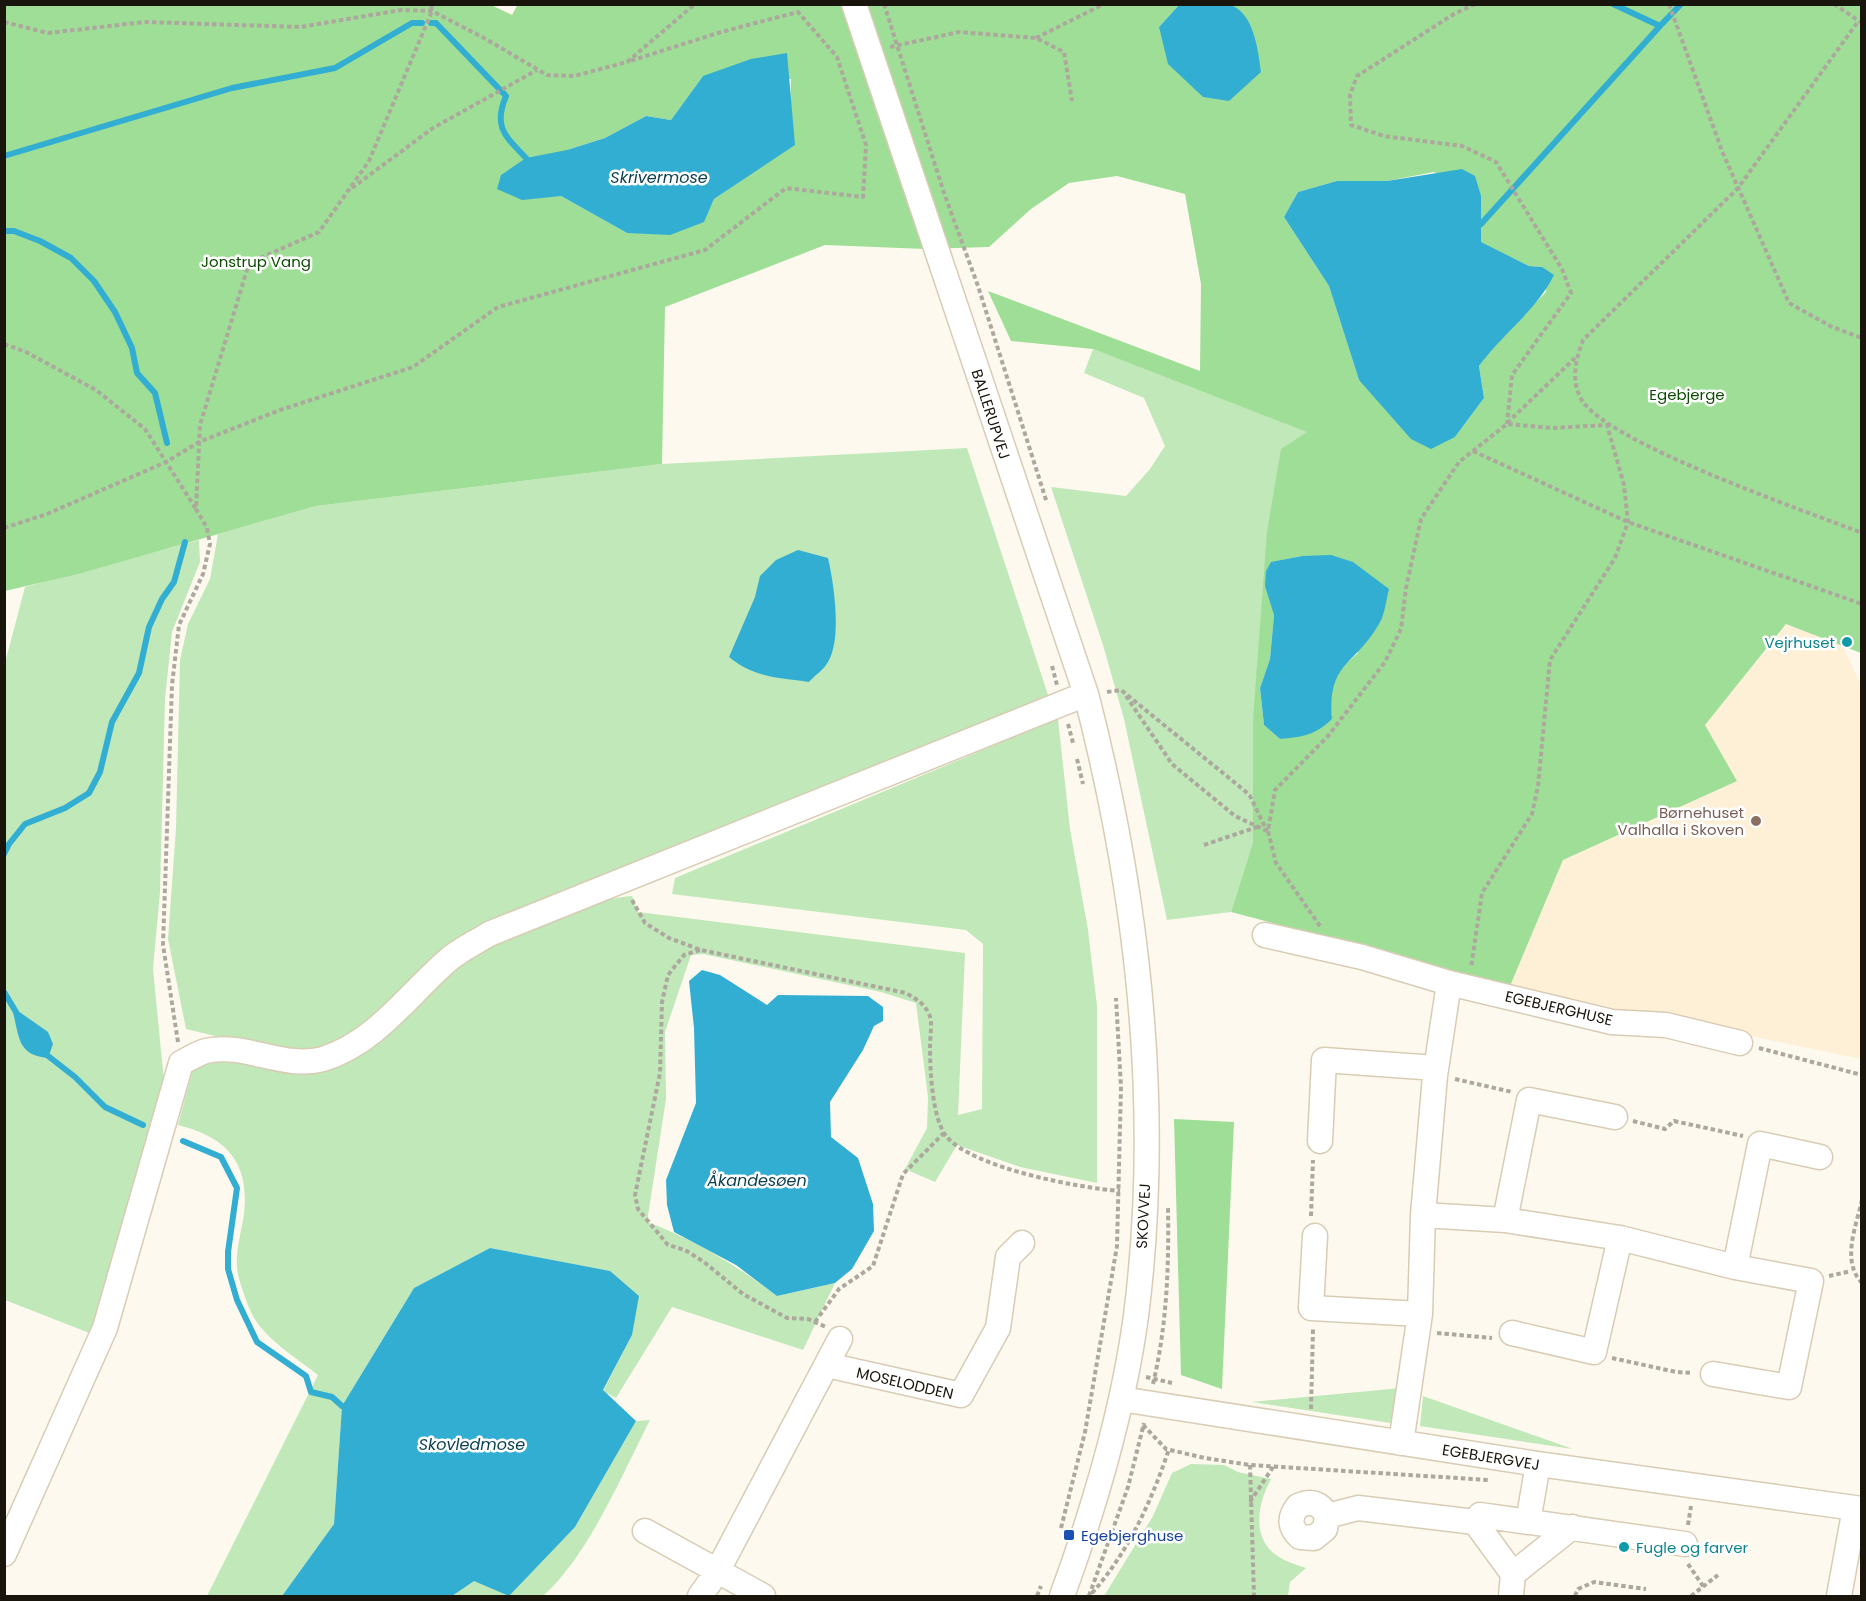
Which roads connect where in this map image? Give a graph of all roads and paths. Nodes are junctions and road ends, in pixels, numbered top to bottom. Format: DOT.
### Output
graph roads {
  1 [pos="431,4"];
  2 [pos="695,4"];
  3 [pos="854,4"];
  4 [pos="1104,4"];
  5 [pos="1475,4"];
  6 [pos="1669,4"];
  7 [pos="1834,4"];
  8 [pos="432,11"];
  9 [pos="4,22"];
  10 [pos="1859,23"];
  11 [pos="1036,38"];
  12 [pos="871,52"];
  13 [pos="627,62"];
  14 [pos="538,70"];
  15 [pos="1072,101"];
  16 [pos="1738,188"];
  17 [pos="348,191"];
  18 [pos="1862,338"];
  19 [pos="4,344"];
  20 [pos="1578,355"];
  21 [pos="1507,424"];
  22 [pos="1607,425"];
  23 [pos="199,442"];
  24 [pos="1473,451"];
  25 [pos="166,462"];
  26 [pos="196,509"];
  27 [pos="1628,522"];
  28 [pos="4,528"];
  29 [pos="1862,533"];
  30 [pos="1862,604"];
  31 [pos="1121,690"];
  32 [pos="1086,694"];
  33 [pos="1116,826"];
  34 [pos="1257,827"];
  35 [pos="1268,831"];
  36 [pos="1204,845"];
  37 [pos="622,881"];
  38 [pos="1265,935"];
  39 [pos="701,950"];
  40 [pos="1332,951"];
  41 [pos="1458,984"];
  42 [pos="1115,988"];
  43 [pos="1740,1043"];
  44 [pos="181,1063"];
  45 [pos="1436,1068"];
  46 [pos="1862,1074"];
  47 [pos="1462,1080"];
  48 [pos="1529,1100"];
  49 [pos="1615,1117"];
  50 [pos="944,1133"];
  51 [pos="1760,1144"];
  52 [pos="1316,1149"];
  53 [pos="1820,1157"];
  54 [pos="1119,1191"];
  55 [pos="1144,1194"];
  56 [pos="1862,1200"];
  57 [pos="1423,1215"];
  58 [pos="1505,1220"];
  59 [pos="1315,1236"];
  60 [pos="1620,1238"];
  61 [pos="1022,1243"];
  62 [pos="1735,1267"];
  63 [pos="1862,1283"];
  64 [pos="1311,1308"];
  65 [pos="814,1322"];
  66 [pos="1419,1323"];
  67 [pos="1512,1334"];
  68 [pos="840,1339"];
  69 [pos="1594,1352"];
  70 [pos="827,1365"];
  71 [pos="1713,1374"];
  72 [pos="1155,1379"];
  73 [pos="1172,1383"];
  74 [pos="1121,1399"];
  75 [pos="1311,1430"];
  76 [pos="1401,1443"];
  77 [pos="1168,1449"];
  78 [pos="1538,1464"];
  79 [pos="1250,1465"];
  80 [pos="1272,1467"];
  81 [pos="1494,1481"];
  82 [pos="1250,1503"];
  83 [pos="1679,1503"];
  84 [pos="1702,1507"];
  85 [pos="1858,1508"];
  86 [pos="1327,1516"];
  87 [pos="1475,1522"];
  88 [pos="1528,1522"];
  89 [pos="1572,1527"];
  90 [pos="645,1531"];
  91 [pos="1059,1535"];
  92 [pos="1685,1544"];
  93 [pos="4,1554"];
  94 [pos="717,1572"];
  95 [pos="1718,1575"];
  96 [pos="1044,1576"];
  97 [pos="1512,1585"];
  98 [pos="1646,1589"];
  99 [pos="700,1596"];
  100 [pos="763,1596"];
  101 [pos="1037,1596"];
  102 [pos="1062,1596"];
  103 [pos="1089,1596"];
  104 [pos="1254,1596"];
  105 [pos="1575,1596"];
  106 [pos="1691,1596"];
  107 [pos="1839,1596"];
  1 -- 8 [label="path"];
  2 -- 13 [label="path"];
  3 -- 12 [label="street, BALLERUPVEJ"];
  4 -- 11 [label="path"];
  5 -- 21 [label="path"];
  6 -- 16 [label="path"];
  7 -- 10 [label="path"];
  8 -- 9 [label="path"];
  8 -- 14 [label="path"];
  8 -- 17 [label="path"];
  10 -- 16 [label="path"];
  11 -- 12 [label="path"];
  11 -- 15 [label="path"];
  12 -- 32 [label="street, BALLERUPVEJ"];
  13 -- 14 [label="path"];
  13 -- 23 [label="path"];
  14 -- 17 [label="path"];
  16 -- 18 [label="path"];
  16 -- 20 [label="path"];
  17 -- 23 [label="path"];
  19 -- 25 [label="path"];
  20 -- 21 [label="path"];
  20 -- 22 [label="path"];
  21 -- 22 [label="path"];
  21 -- 24 [label="path"];
  22 -- 27 [label="path"];
  22 -- 29 [label="path"];
  23 -- 25 [label="path"];
  23 -- 26 [label="path"];
  24 -- 27 [label="path"];
  24 -- 35 [label="path"];
  25 -- 26 [label="path"];
  25 -- 28 [label="path"];
  26 -- 44 [label="path"];
  27 -- 30 [label="path"];
  27 -- 41 [label="path"];
  31 -- 32 [label="path"];
  31 -- 34 [label="path"];
  31 -- 35 [label="path"];
  32 -- 33 [label="street, BALLERUPVEJ"];
  32 -- 37 [label="street"];
  33 -- 55 [label="street, SKOVVEJ"];
  34 -- 35 [label="path"];
  34 -- 36 [label="path"];
  35 -- 40 [label="path"];
  37 -- 39 [label="path"];
  37 -- 44 [label="street"];
  38 -- 40 [label="street, EGEBJERGHUSE"];
  39 -- 50 [label="path"];
  39 -- 65 [label="path"];
  40 -- 41 [label="street, EGEBJERGHUSE"];
  41 -- 43 [label="street, EGEBJERGHUSE"];
  41 -- 45 [label="street"];
  42 -- 54 [label="path"];
  43 -- 46 [label="path"];
  44 -- 93 [label="street"];
  45 -- 52 [label="street"];
  45 -- 57 [label="street"];
  47 -- 48 [label="path"];
  48 -- 49 [label="street"];
  48 -- 58 [label="street"];
  49 -- 51 [label="path"];
  50 -- 54 [label="path"];
  50 -- 65 [label="path"];
  51 -- 53 [label="street"];
  51 -- 62 [label="street"];
  52 -- 59 [label="path"];
  54 -- 55 [label="path"];
  54 -- 91 [label="path"];
  55 -- 74 [label="street, SKOVVEJ"];
  56 -- 63 [label="path"];
  57 -- 58 [label="street"];
  57 -- 66 [label="street"];
  58 -- 60 [label="street"];
  59 -- 64 [label="street"];
  60 -- 62 [label="street"];
  60 -- 69 [label="street"];
  61 -- 70 [label="street, MOSELODDEN"];
  62 -- 71 [label="street"];
  64 -- 66 [label="street"];
  64 -- 75 [label="path"];
  65 -- 68 [label="path"];
  66 -- 67 [label="path"];
  66 -- 76 [label="street"];
  67 -- 69 [label="street"];
  68 -- 70 [label="street"];
  69 -- 71 [label="path"];
  70 -- 94 [label="street"];
  72 -- 73 [label="path"];
  74 -- 75 [label="street, EGEBJERGVEJ"];
  74 -- 102 [label="street, SKOVVEJ"];
  75 -- 76 [label="street, EGEBJERGVEJ"];
  76 -- 78 [label="street, EGEBJERGVEJ"];
  77 -- 79 [label="path"];
  77 -- 103 [label="path"];
  77 -- 103 [label="path"];
  78 -- 85 [label="street, EGEBJERGVEJ"];
  78 -- 88 [label="street"];
  79 -- 80 [label="path"];
  79 -- 82 [label="path"];
  80 -- 81 [label="path"];
  80 -- 82 [label="path"];
  82 -- 104 [label="path"];
  83 -- 84 [label="path"];
  85 -- 107 [label="street"];
  86 -- 87 [label="street"];
  87 -- 88 [label="street"];
  87 -- 97 [label="street"];
  88 -- 89 [label="street"];
  89 -- 92 [label="street"];
  89 -- 97 [label="street"];
  90 -- 94 [label="street"];
  94 -- 99 [label="street"];
  94 -- 100 [label="street"];
  95 -- 106 [label="path"];
  96 -- 101 [label="path"];
  98 -- 105 [label="path"];
}
